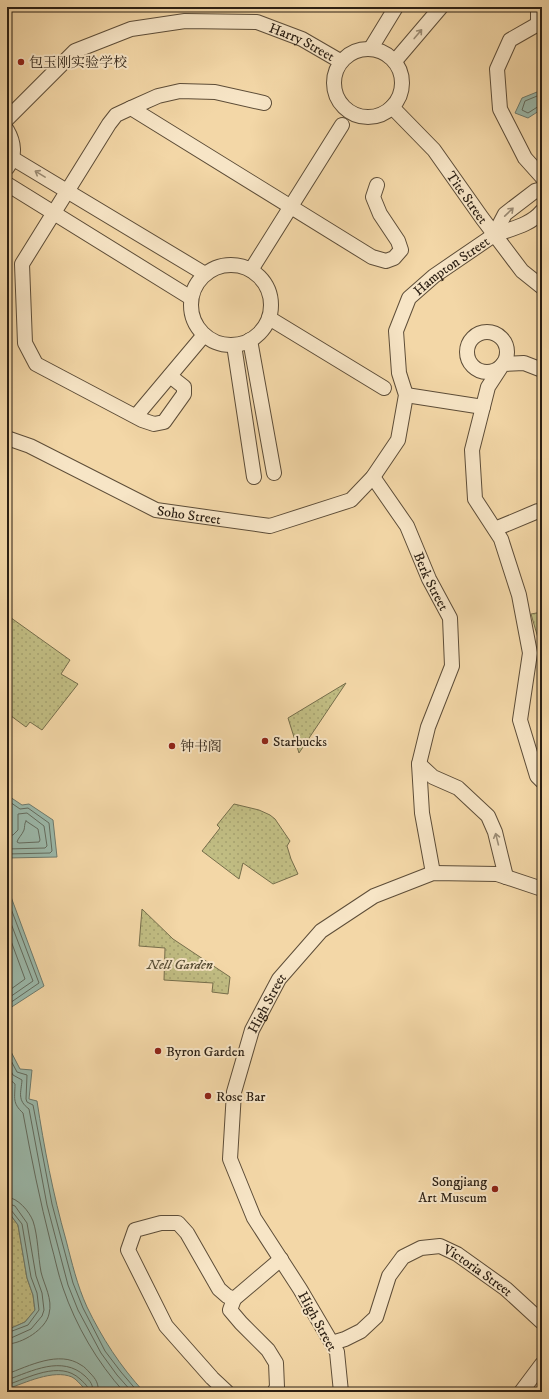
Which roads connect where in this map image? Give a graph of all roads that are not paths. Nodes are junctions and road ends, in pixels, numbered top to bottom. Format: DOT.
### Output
graph roads {
  1 [pos="396,7"];
  2 [pos="441,7"];
  3 [pos="539,7"];
  4 [pos="540,24"];
  5 [pos="371,48"];
  6 [pos="340,61"];
  7 [pos="395,62"];
  8 [pos="264,103"];
  9 [pos="392,107"];
  10 [pos="131,108"];
  11 [pos="7,119"];
  12 [pos="342,125"];
  13 [pos="7,130"];
  14 [pos="10,163"];
  15 [pos="542,177"];
  16 [pos="7,184"];
  17 [pos="377,185"];
  18 [pos="542,189"];
  19 [pos="67,191"];
  20 [pos="290,207"];
  21 [pos="542,211"];
  22 [pos="54,213"];
  23 [pos="494,235"];
  24 [pos="251,270"];
  25 [pos="206,274"];
  26 [pos="542,287"];
  27 [pos="191,298"];
  28 [pos="269,318"];
  29 [pos="204,335"];
  30 [pos="250,340"];
  31 [pos="234,345"];
  32 [pos="542,370"];
  33 [pos="170,376"];
  34 [pos="384,388"];
  35 [pos="406,395"];
  36 [pos="483,407"];
  37 [pos="136,416"];
  38 [pos="7,438"];
  39 [pos="274,474"];
  40 [pos="254,477"];
  41 [pos="373,477"];
  42 [pos="538,511"];
  43 [pos="494,530"];
  44 [pos="419,764"];
  45 [pos="542,781"];
  46 [pos="433,873"];
  47 [pos="506,877"];
  48 [pos="542,889"];
  49 [pos="281,1259"];
  50 [pos="234,1299"];
  51 [pos="542,1322"];
  52 [pos="332,1343"];
  53 [pos="542,1364"];
  54 [pos="227,1392"];
  55 [pos="274,1392"];
  56 [pos="341,1392"];
  57 [pos="521,1392"];
  1 -- 5 [label="street"];
  7 -- 2 [label="street, one-way"];
  3 -- 4 [label="street"];
  4 -- 15 [label="street"];
  5 -- 6 [label="street"];
  5 -- 7 [label="street"];
  6 -- 9 [label="street"];
  6 -- 11 [label="street, Harry Street"];
  7 -- 9 [label="street"];
  8 -- 10 [label="street"];
  9 -- 23 [label="street, Tite Street"];
  10 -- 19 [label="street"];
  10 -- 20 [label="street"];
  12 -- 20 [label="street"];
  13 -- 14 [label="street"];
  19 -- 14 [label="street, one-way"];
  16 -- 22 [label="street"];
  17 -- 20 [label="street"];
  23 -- 18 [label="street, one-way"];
  19 -- 22 [label="street"];
  19 -- 25 [label="street"];
  20 -- 24 [label="street"];
  21 -- 23 [label="street"];
  22 -- 27 [label="street"];
  22 -- 37 [label="street"];
  23 -- 26 [label="street, Tite Street"];
  23 -- 35 [label="street, Hampton Street"];
  24 -- 25 [label="street"];
  24 -- 28 [label="street"];
  25 -- 27 [label="street"];
  27 -- 29 [label="street"];
  28 -- 30 [label="street"];
  28 -- 34 [label="street"];
  29 -- 31 [label="street"];
  29 -- 33 [label="street"];
  30 -- 31 [label="street"];
  30 -- 39 [label="street"];
  31 -- 40 [label="street"];
  32 -- 36 [label="street"];
  33 -- 37 [label="street"];
  33 -- 37 [label="street"];
  35 -- 36 [label="street"];
  35 -- 41 [label="street, Hampton Street"];
  36 -- 43 [label="street"];
  38 -- 41 [label="street, Soho Street"];
  41 -- 44 [label="street, Berk Street"];
  42 -- 43 [label="street"];
  43 -- 45 [label="street"];
  44 -- 46 [label="street, Berk Street"];
  47 -- 44 [label="street, one-way"];
  46 -- 47 [label="street, High Street"];
  46 -- 49 [label="street, High Street"];
  47 -- 48 [label="street, High Street"];
  49 -- 50 [label="street"];
  49 -- 52 [label="street, High Street"];
  50 -- 54 [label="street"];
  50 -- 55 [label="street"];
  51 -- 52 [label="street, Victoria Street"];
  52 -- 56 [label="street, High Street"];
  53 -- 57 [label="street"];
}
